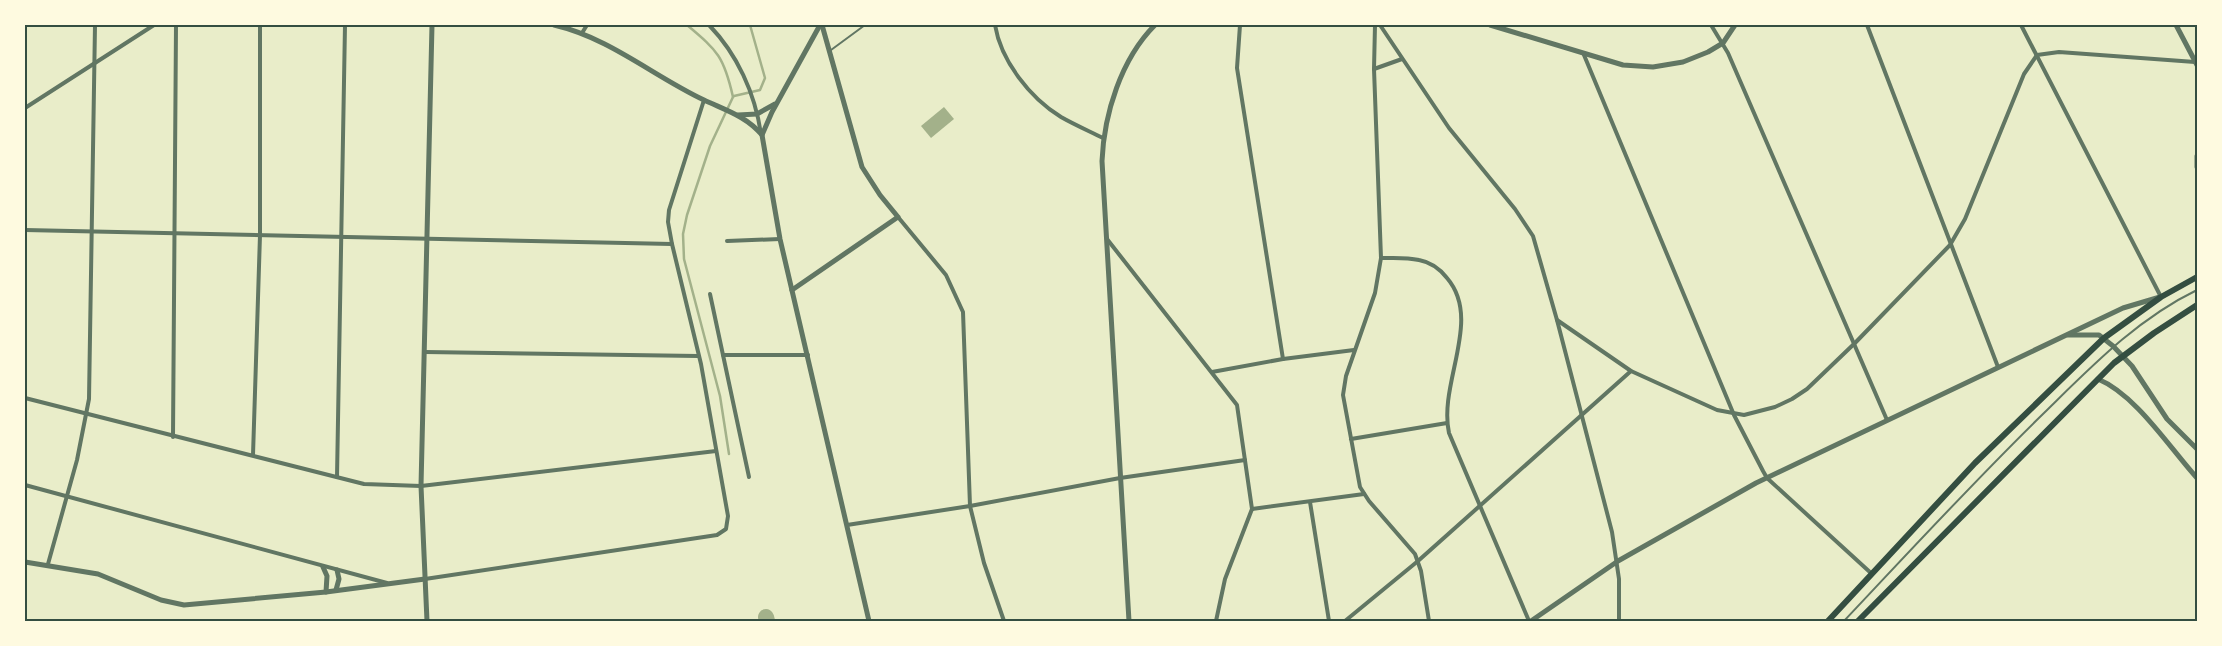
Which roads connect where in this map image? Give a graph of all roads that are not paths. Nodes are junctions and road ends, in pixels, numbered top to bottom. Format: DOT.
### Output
graph roads {
  1 [pos="96,25"];
  2 [pos="154,25"];
  3 [pos="176,25"];
  4 [pos="260,25"];
  5 [pos="345,25"];
  6 [pos="432,25"];
  7 [pos="554,25"];
  8 [pos="587,25"];
  9 [pos="709,25"];
  10 [pos="714,25"];
  11 [pos="821,25"];
  12 [pos="865,25"];
  13 [pos="995,25"];
  14 [pos="1154,25"];
  15 [pos="1240,25"];
  16 [pos="1375,25"];
  17 [pos="1380,25"];
  18 [pos="1490,25"];
  19 [pos="1712,25"];
  20 [pos="1735,25"];
  21 [pos="1867,25"];
  22 [pos="2022,25"];
  23 [pos="2176,25"];
  24 [pos="582,33"];
  25 [pos="718,34"];
  26 [pos="1723,42"];
  27 [pos="829,52"];
  28 [pos="1584,55"];
  29 [pos="2037,55"];
  30 [pos="1402,59"];
  31 [pos="2196,64"];
  32 [pos="95,65"];
  33 [pos="1374,69"];
  34 [pos="704,100"];
  35 [pos="776,103"];
  36 [pos="25,108"];
  37 [pos="734,113"];
  38 [pos="757,114"];
  39 [pos="762,135"];
  40 [pos="1103,138"];
  41 [pos="2197,156"];
  42 [pos="2197,166"];
  43 [pos="898,217"];
  44 [pos="25,230"];
  45 [pos="93,232"];
  46 [pos="176,234"];
  47 [pos="260,236"];
  48 [pos="342,237"];
  49 [pos="426,239"];
  50 [pos="780,239"];
  51 [pos="1107,239"];
  52 [pos="727,241"];
  53 [pos="672,244"];
  54 [pos="1950,245"];
  55 [pos="1381,258"];
  56 [pos="2197,277"];
  57 [pos="792,290"];
  58 [pos="2197,290"];
  59 [pos="710,294"];
  60 [pos="2161,297"];
  61 [pos="2197,305"];
  62 [pos="1557,320"];
  63 [pos="2065,335"];
  64 [pos="2104,338"];
  65 [pos="1855,343"];
  66 [pos="2113,346"];
  67 [pos="1354,350"];
  68 [pos="425,352"];
  69 [pos="723,354"];
  70 [pos="808,355"];
  71 [pos="698,356"];
  72 [pos="2123,356"];
  73 [pos="1283,359"];
  74 [pos="1998,367"];
  75 [pos="1632,371"];
  76 [pos="1212,372"];
  77 [pos="2098,379"];
  78 [pos="25,398"];
  79 [pos="86,414"];
  80 [pos="1734,414"];
  81 [pos="1581,415"];
  82 [pos="1887,420"];
  83 [pos="1447,423"];
  84 [pos="173,437"];
  85 [pos="1351,439"];
  86 [pos="2197,449"];
  87 [pos="716,451"];
  88 [pos="253,455"];
  89 [pos="1245,460"];
  90 [pos="2196,475"];
  91 [pos="337,477"];
  92 [pos="749,477"];
  93 [pos="1120,478"];
  94 [pos="1767,478"];
  95 [pos="25,485"];
  96 [pos="421,486"];
  97 [pos="1364,494"];
  98 [pos="67,496"];
  99 [pos="1310,502"];
  100 [pos="1480,505"];
  101 [pos="970,506"];
  102 [pos="1252,509"];
  103 [pos="846,525"];
  104 [pos="1618,561"];
  105 [pos="25,562"];
  106 [pos="1418,562"];
  107 [pos="48,564"];
  108 [pos="323,567"];
  109 [pos="337,570"];
  110 [pos="1872,574"];
  111 [pos="425,580"];
  112 [pos="389,584"];
  113 [pos="336,590"];
  114 [pos="326,592"];
  115 [pos="427,621"];
  116 [pos="869,621"];
  117 [pos="1004,621"];
  118 [pos="1129,621"];
  119 [pos="1216,621"];
  120 [pos="1329,621"];
  121 [pos="1345,621"];
  122 [pos="1429,621"];
  123 [pos="1530,621"];
  124 [pos="1619,621"];
  125 [pos="1828,621"];
  126 [pos="1844,621"];
  127 [pos="1858,621"];
  1 -- 32 [label="street"];
  2 -- 32 [label="street"];
  3 -- 46 [label="street"];
  4 -- 47 [label="street"];
  5 -- 48 [label="street"];
  6 -- 49 [label="street"];
  7 -- 24 [label="street"];
  8 -- 24 [label="street"];
  9 -- 25 [label="street"];
  10 -- 25 [label="street"];
  11 -- 27 [label="street"];
  11 -- 35 [label="street"];
  12 -- 27 [label="lane"];
  13 -- 40 [label="street"];
  14 -- 40 [label="street"];
  15 -- 73 [label="street"];
  16 -- 33 [label="street"];
  17 -- 30 [label="street"];
  18 -- 28 [label="street"];
  19 -- 26 [label="street"];
  20 -- 26 [label="street"];
  21 -- 54 [label="street"];
  22 -- 29 [label="street"];
  23 -- 31 [label="street"];
  24 -- 34 [label="street"];
  25 -- 38 [label="street"];
  26 -- 28 [label="street"];
  26 -- 65 [label="street"];
  27 -- 43 [label="street"];
  28 -- 80 [label="street"];
  29 -- 31 [label="street"];
  29 -- 54 [label="street"];
  29 -- 60 [label="street"];
  30 -- 33 [label="street"];
  30 -- 62 [label="street"];
  32 -- 36 [label="street"];
  32 -- 45 [label="street"];
  33 -- 55 [label="street"];
  34 -- 37 [label="street"];
  34 -- 53 [label="street"];
  35 -- 38 [label="street"];
  35 -- 39 [label="street"];
  37 -- 38 [label="street"];
  37 -- 39 [label="street"];
  38 -- 39 [label="street"];
  39 -- 50 [label="street"];
  40 -- 51 [label="street"];
  41 -- 42 [label="street"];
  43 -- 57 [label="street"];
  43 -- 101 [label="street"];
  44 -- 45 [label="street"];
  45 -- 46 [label="street"];
  45 -- 79 [label="street"];
  46 -- 47 [label="street"];
  46 -- 84 [label="street"];
  47 -- 48 [label="street"];
  47 -- 88 [label="street"];
  48 -- 49 [label="street"];
  48 -- 91 [label="street"];
  49 -- 53 [label="street"];
  49 -- 68 [label="street"];
  50 -- 52 [label="street"];
  50 -- 57 [label="street"];
  51 -- 76 [label="street"];
  51 -- 93 [label="street"];
  53 -- 71 [label="street"];
  54 -- 65 [label="street"];
  54 -- 74 [label="street"];
  55 -- 67 [label="street"];
  55 -- 83 [label="street"];
  56 -- 60 [label="main road"];
  57 -- 70 [label="street"];
  58 -- 66 [label="lane"];
  59 -- 69 [label="street"];
  60 -- 63 [label="street"];
  60 -- 64 [label="main road"];
  61 -- 72 [label="main road"];
  62 -- 75 [label="street"];
  62 -- 81 [label="street"];
  63 -- 64 [label="street"];
  63 -- 74 [label="street"];
  64 -- 66 [label="street"];
  64 -- 110 [label="main road"];
  65 -- 80 [label="street"];
  65 -- 82 [label="street"];
  66 -- 72 [label="street"];
  66 -- 126 [label="lane"];
  67 -- 73 [label="street"];
  67 -- 85 [label="street"];
  68 -- 71 [label="street"];
  68 -- 96 [label="street"];
  69 -- 70 [label="street"];
  69 -- 92 [label="street"];
  70 -- 103 [label="street"];
  71 -- 87 [label="street"];
  72 -- 77 [label="main road"];
  72 -- 86 [label="street"];
  73 -- 76 [label="street"];
  74 -- 82 [label="street"];
  75 -- 80 [label="street"];
  75 -- 81 [label="street"];
  76 -- 89 [label="street"];
  77 -- 90 [label="street"];
  77 -- 127 [label="main road"];
  78 -- 79 [label="street"];
  79 -- 84 [label="street"];
  79 -- 98 [label="street"];
  80 -- 94 [label="street"];
  81 -- 100 [label="street"];
  81 -- 104 [label="street"];
  82 -- 94 [label="street"];
  83 -- 85 [label="street"];
  83 -- 100 [label="street"];
  84 -- 88 [label="street"];
  85 -- 97 [label="street"];
  87 -- 96 [label="street"];
  87 -- 111 [label="street"];
  88 -- 91 [label="street"];
  89 -- 93 [label="street"];
  89 -- 102 [label="street"];
  91 -- 96 [label="street"];
  93 -- 101 [label="street"];
  93 -- 118 [label="street"];
  94 -- 104 [label="street"];
  94 -- 110 [label="street"];
  95 -- 98 [label="street"];
  96 -- 111 [label="street"];
  97 -- 99 [label="street"];
  97 -- 106 [label="street"];
  98 -- 107 [label="street"];
  98 -- 108 [label="street"];
  99 -- 102 [label="street"];
  99 -- 120 [label="street"];
  100 -- 106 [label="street"];
  100 -- 123 [label="street"];
  101 -- 103 [label="street"];
  101 -- 117 [label="street"];
  102 -- 119 [label="street"];
  103 -- 116 [label="street"];
  104 -- 123 [label="street"];
  104 -- 124 [label="street"];
  105 -- 107 [label="street"];
  106 -- 121 [label="street"];
  106 -- 122 [label="street"];
  107 -- 114 [label="street"];
  108 -- 109 [label="street"];
  108 -- 114 [label="street"];
  109 -- 112 [label="street"];
  109 -- 113 [label="street"];
  110 -- 125 [label="main road"];
  111 -- 112 [label="street"];
  111 -- 115 [label="street"];
  112 -- 113 [label="street"];
  113 -- 114 [label="street"];
}
